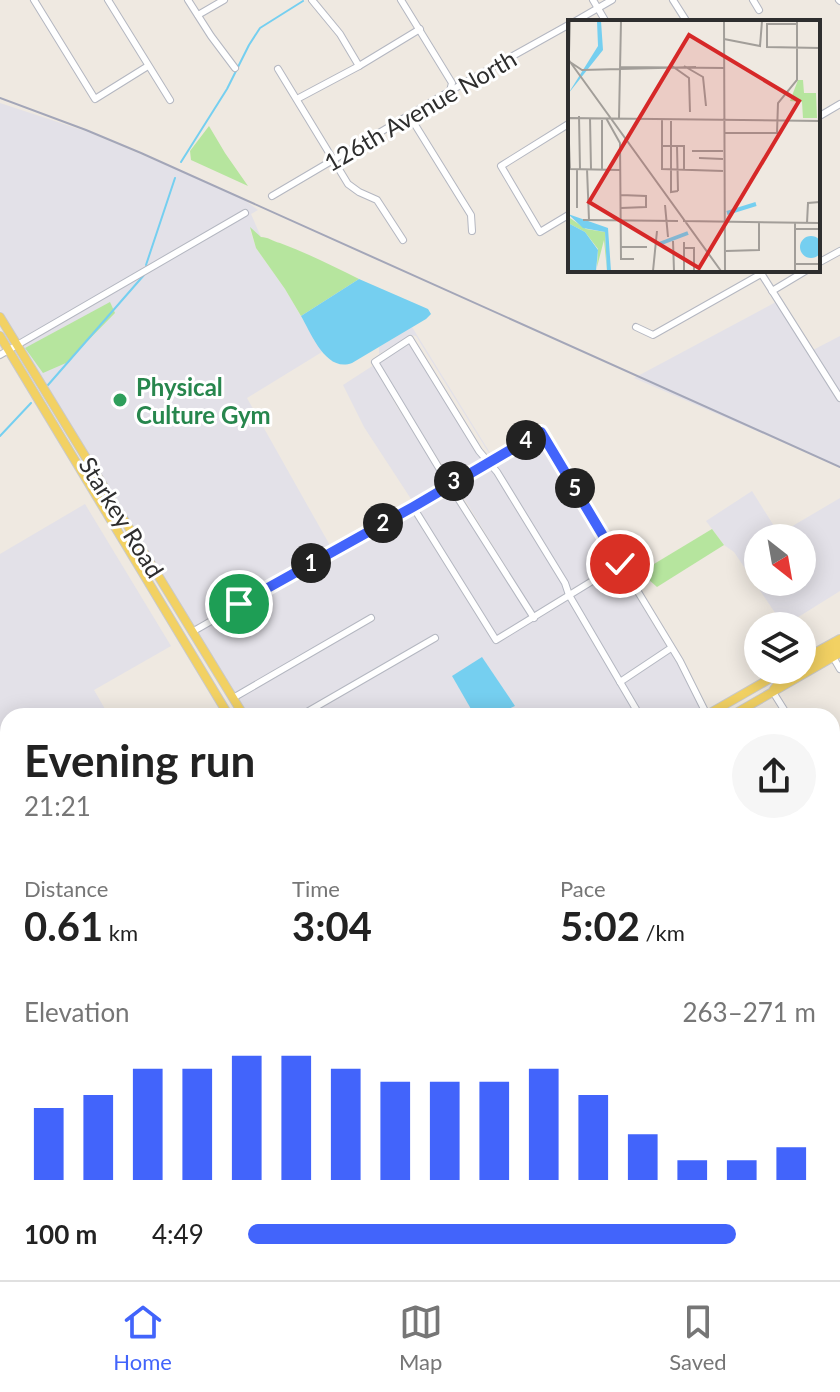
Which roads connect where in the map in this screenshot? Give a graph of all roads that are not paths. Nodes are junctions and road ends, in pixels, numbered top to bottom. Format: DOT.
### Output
graph roads {
  1 [pos="34,0"];
  2 [pos="108,0"];
  3 [pos="188,0"];
  4 [pos="224,0"];
  5 [pos="312,0"];
  6 [pos="401,0"];
  7 [pos="593,0"];
  8 [pos="612,0"];
  9 [pos="673,0"];
  10 [pos="753,0"];
  11 [pos="598,8"];
  12 [pos="759,10"];
  13 [pos="198,15"];
  14 [pos="577,20"];
  15 [pos="605,20"];
  16 [pos="686,20"];
  17 [pos="568,25"];
  18 [pos="420,29"];
  19 [pos="148,66"];
  20 [pos="359,66"];
  21 [pos="235,68"];
  22 [pos="278,69"];
  23 [pos="450,91"];
  24 [pos="297,99"];
  25 [pos="170,100"];
  26 [pos="840,104"];
  27 [pos="409,115"];
  28 [pos="820,116"];
  29 [pos="568,124"];
  30 [pos="333,160"];
  31 [pos="272,196"];
  32 [pos="245,213"];
  33 [pos="568,215"];
  34 [pos="472,231"];
  35 [pos="403,240"];
  36 [pos="840,251"];
  37 [pos="820,262"];
  38 [pos="760,272"];
  39 [pos="804,272"];
  40 [pos="772,291"];
  41 [pos="0,317"];
  42 [pos="636,327"];
  43 [pos="0,336"];
  44 [pos="8,350"];
  45 [pos="840,398"];
  46 [pos="487,462"];
  47 [pos="450,484"];
  48 [pos="413,507"];
  49 [pos="620,564"];
  50 [pos="569,595"];
  51 [pos="158,597"];
  52 [pos="371,618"];
  53 [pos="534,618"];
  54 [pos="192,632"];
  55 [pos="435,638"];
  56 [pos="840,639"];
  57 [pos="840,645"];
  58 [pos="188,648"];
  59 [pos="671,648"];
  60 [pos="816,652"];
  61 [pos="836,655"];
  62 [pos="816,659"];
  63 [pos="840,669"];
  64 [pos="620,682"];
  65 [pos="761,684"];
  66 [pos="777,684"];
  67 [pos="773,692"];
  68 [pos="233,698"];
  69 [pos="224,708"];
  70 [pos="239,708"];
  71 [pos="314,708"];
  72 [pos="635,708"];
  73 [pos="703,708"];
  74 [pos="721,708"];
  75 [pos="745,708"];
  76 [pos="783,708"];
  1 -- 19 [label="street"];
  2 -- 19 [label="street"];
  3 -- 13 [label="street"];
  4 -- 13 [label="street"];
  5 -- 20 [label="street"];
  6 -- 18 [label="street"];
  7 -- 11 [label="street"];
  8 -- 11 [label="street, 126th Avenue North"];
  9 -- 16 [label="street"];
  10 -- 12 [label="street"];
  11 -- 14 [label="street, 126th Avenue North"];
  11 -- 15 [label="street"];
  13 -- 21 [label="street"];
  17 -- 23 [label="street, 126th Avenue North"];
  18 -- 20 [label="street"];
  18 -- 23 [label="street"];
  19 -- 25 [label="street"];
  20 -- 24 [label="street"];
  22 -- 24 [label="street"];
  23 -- 27 [label="street, 126th Avenue North"];
  24 -- 30 [label="street"];
  26 -- 28 [label="street"];
  27 -- 30 [label="street, 126th Avenue North"];
  27 -- 34 [label="street"];
  29 -- 33 [label="street"];
  30 -- 31 [label="street, 126th Avenue North"];
  30 -- 35 [label="street"];
  32 -- 44 [label="street"];
  36 -- 37 [label="street"];
  38 -- 40 [label="street"];
  38 -- 42 [label="street"];
  39 -- 40 [label="street"];
  40 -- 45 [label="street"];
  41 -- 44 [label="main road, Starkey Road"];
  43 -- 44 [label="main road, Starkey Road"];
  44 -- 51 [label="main road, Starkey Road"];
  44 -- 54 [label="main road, Starkey Road"];
  46 -- 47 [label="street"];
  46 -- 47 [label="street"];
  46 -- 49 [label="street"];
  46 -- 50 [label="street"];
  47 -- 48 [label="street"];
  47 -- 53 [label="street"];
  48 -- 53 [label="street"];
  48 -- 54 [label="street"];
  49 -- 50 [label="street"];
  49 -- 59 [label="street"];
  50 -- 53 [label="street"];
  50 -- 64 [label="street"];
  51 -- 54 [label="main road"];
  51 -- 58 [label="main road, Starkey Road"];
  52 -- 68 [label="street"];
  54 -- 58 [label="main road"];
  54 -- 68 [label="main road, Starkey Road"];
  55 -- 71 [label="street"];
  56 -- 60 [label="main road"];
  57 -- 62 [label="main road"];
  58 -- 69 [label="main road, Starkey Road"];
  59 -- 64 [label="street"];
  59 -- 73 [label="street"];
  61 -- 63 [label="street"];
  61 -- 67 [label="main road"];
  64 -- 72 [label="street"];
  65 -- 74 [label="main road"];
  66 -- 67 [label="main road"];
  67 -- 75 [label="main road"];
  67 -- 76 [label="street"];
  68 -- 70 [label="main road, Starkey Road"];
}
